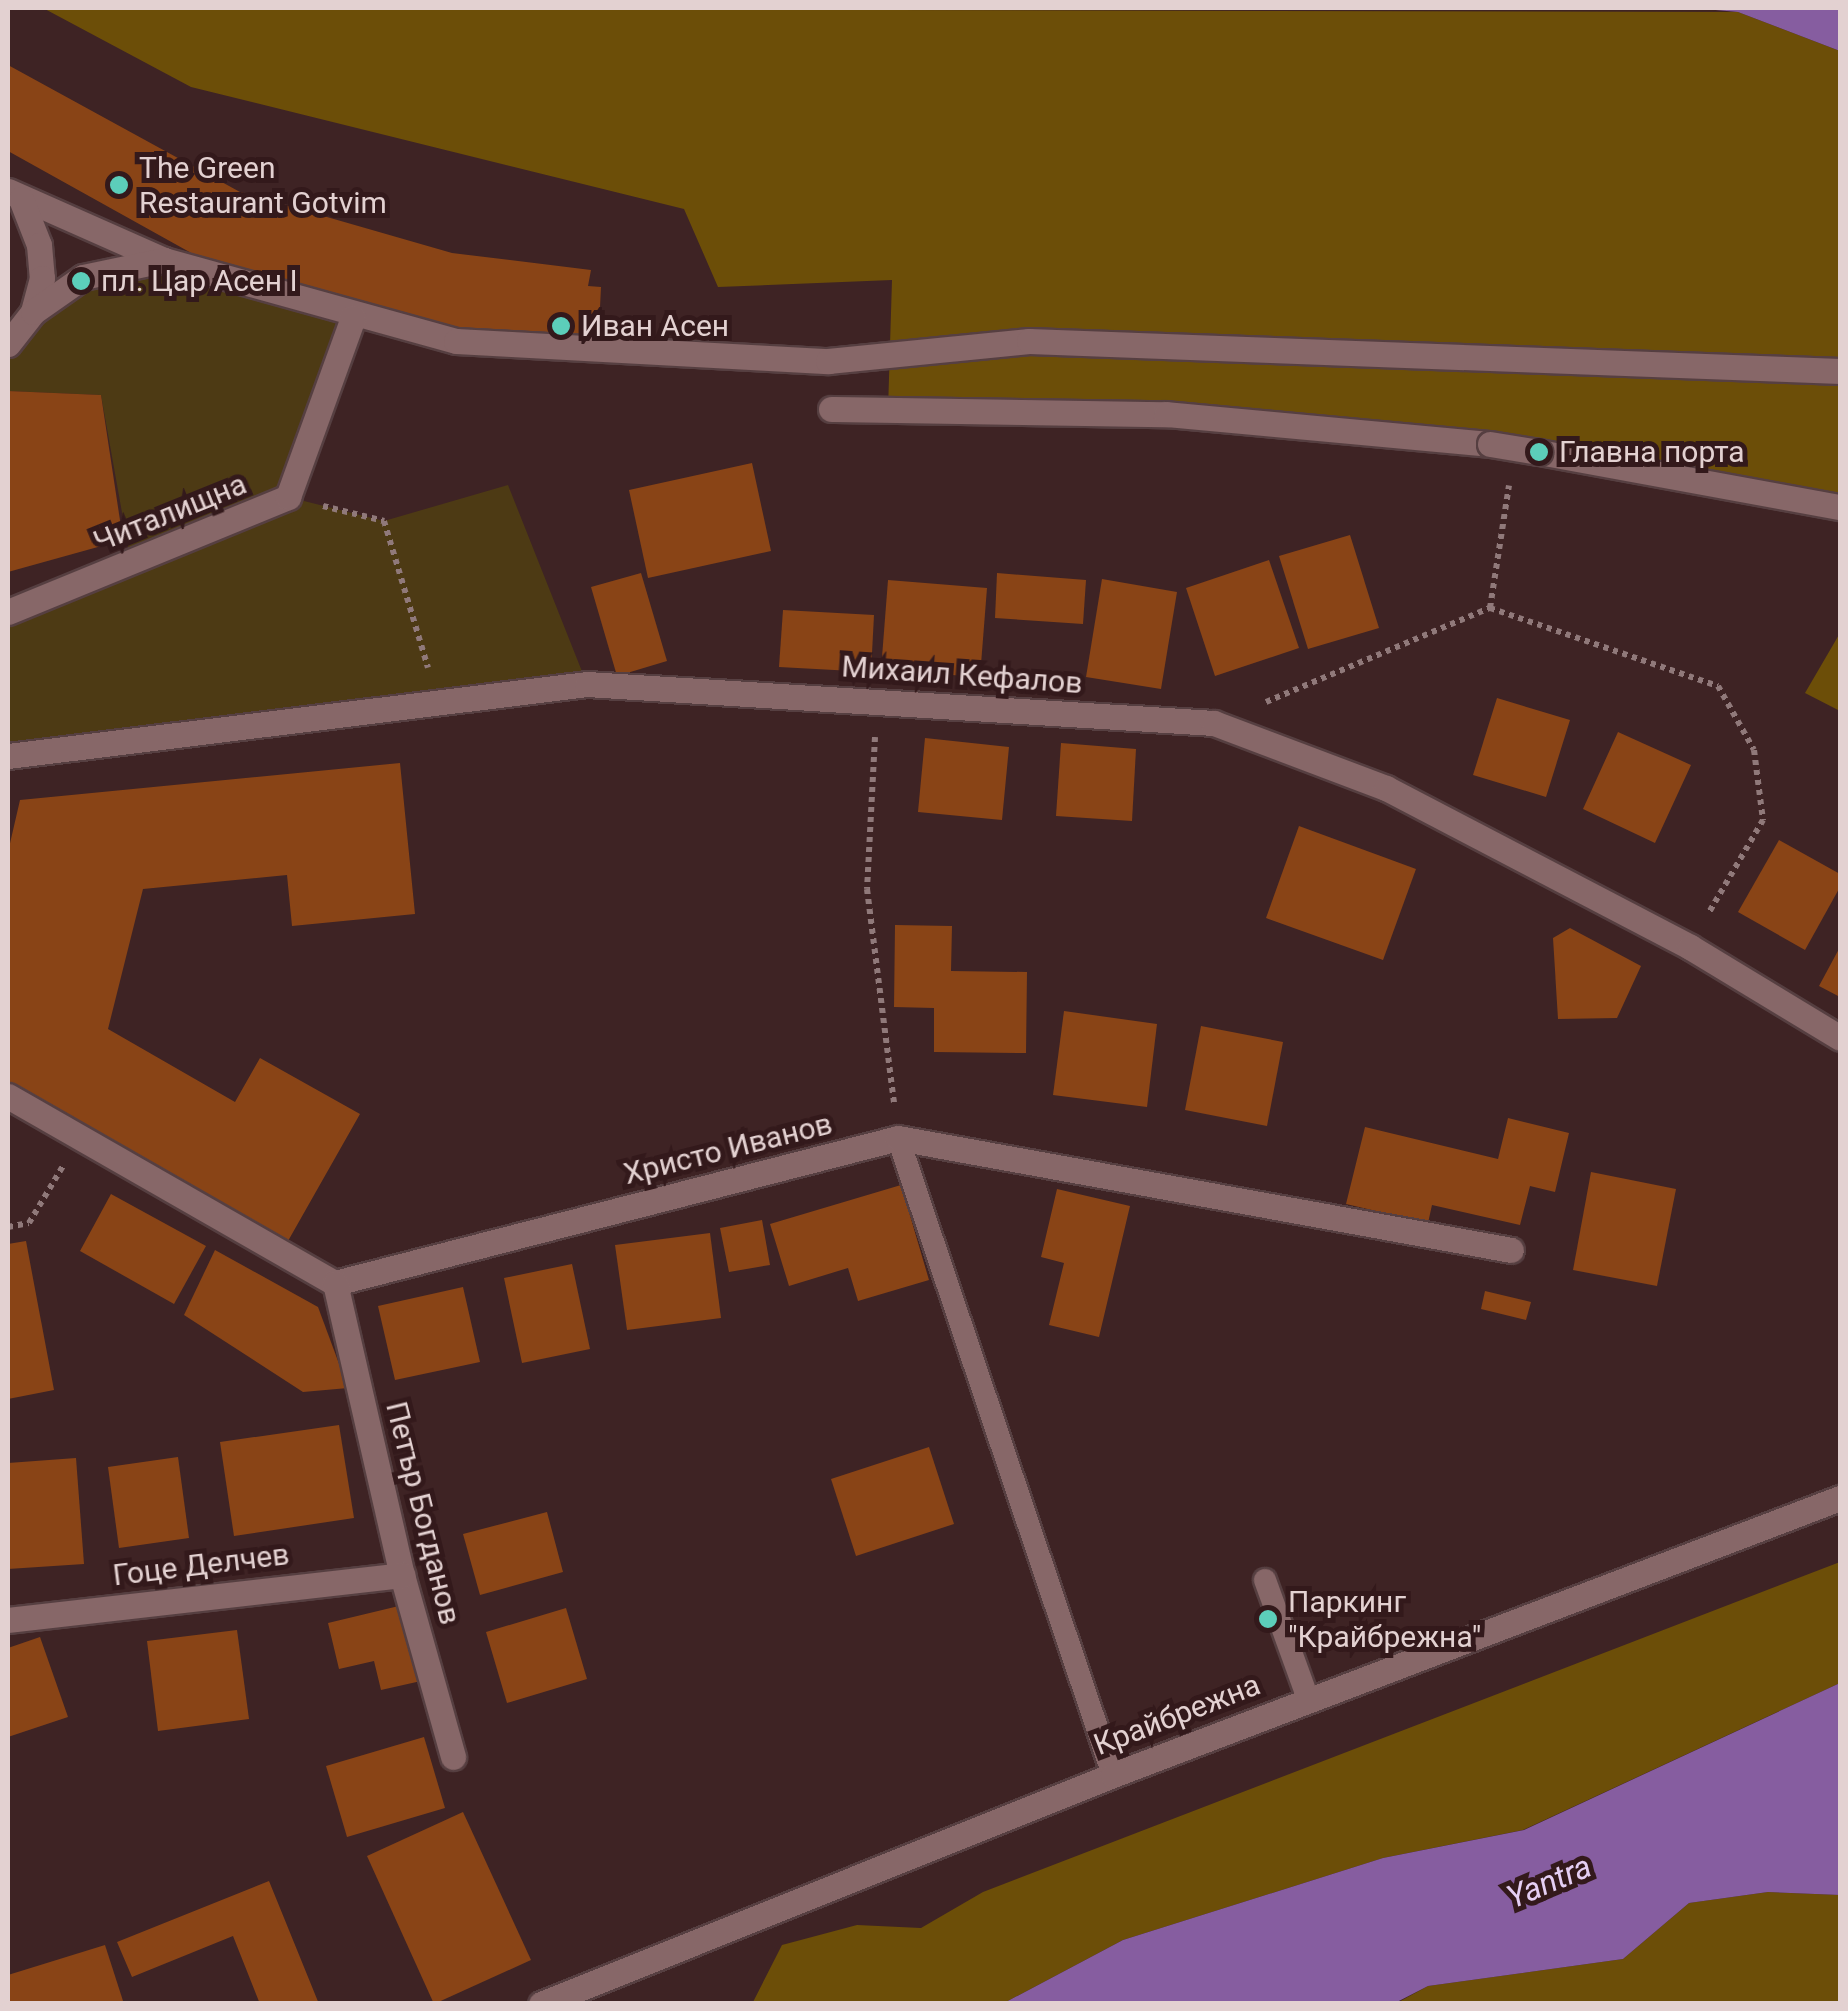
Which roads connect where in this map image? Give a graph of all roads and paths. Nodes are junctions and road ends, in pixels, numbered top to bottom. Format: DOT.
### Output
graph roads {
  1 [pos="14,195"];
  2 [pos="164,260"];
  3 [pos="33,312"];
  4 [pos="354,317"];
  5 [pos="8,344"];
  6 [pos="1840,372"];
  7 [pos="831,408"];
  8 [pos="1512,468"];
  9 [pos="288,497"];
  10 [pos="1840,506"];
  11 [pos="1490,608"];
  12 [pos="8,612"];
  13 [pos="877,702"];
  14 [pos="398,704"];
  15 [pos="1214,723"];
  16 [pos="8,756"];
  17 [pos="1690,947"];
  18 [pos="1840,1038"];
  19 [pos="8,1096"];
  20 [pos="898,1138"];
  21 [pos="78,1139"];
  22 [pos="8,1226"];
  23 [pos="1511,1250"];
  24 [pos="335,1282"];
  25 [pos="1840,1498"];
  26 [pos="402,1575"];
  27 [pos="1265,1580"];
  28 [pos="8,1620"];
  29 [pos="1308,1699"];
  30 [pos="453,1757"];
  31 [pos="1113,1775"];
  32 [pos="541,2004"];
  1 -- 2 [label="street"];
  1 -- 3 [label="street"];
  2 -- 3 [label="street"];
  2 -- 4 [label="street"];
  3 -- 5 [label="street"];
  4 -- 6 [label="street"];
  4 -- 9 [label="street, Читалищна"];
  7 -- 10 [label="street, bridge"];
  8 -- 11 [label="path"];
  9 -- 12 [label="street, Читалищна"];
  9 -- 14 [label="path"];
  11 -- 15 [label="path"];
  11 -- 17 [label="path"];
  13 -- 14 [label="street, Михаил Кефалов"];
  13 -- 15 [label="street, Михаил Кефалов"];
  13 -- 20 [label="path"];
  14 -- 16 [label="street, Михаил Кефалов"];
  15 -- 17 [label="street, Михаил Кефалов"];
  17 -- 18 [label="street, Михаил Кефалов"];
  19 -- 21 [label="street"];
  20 -- 23 [label="street, Христо Иванов"];
  20 -- 24 [label="street, Христо Иванов"];
  20 -- 31 [label="lane"];
  21 -- 22 [label="path"];
  21 -- 24 [label="street"];
  24 -- 26 [label="street, Петър Богданов"];
  25 -- 29 [label="street, Крайбрежна"];
  26 -- 28 [label="street, Гоце Делчев"];
  26 -- 30 [label="street, Петър Богданов"];
  27 -- 29 [label="lane"];
  29 -- 31 [label="street, Крайбрежна"];
  31 -- 32 [label="street, Крайбрежна"];
}
